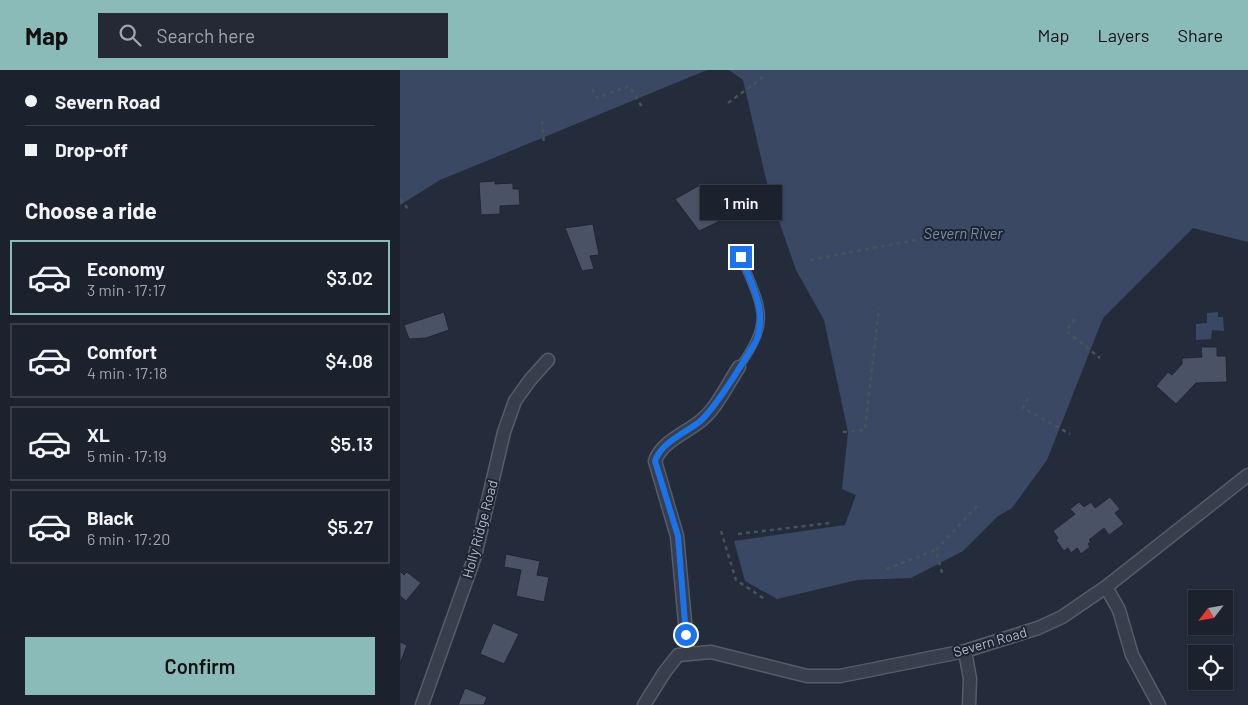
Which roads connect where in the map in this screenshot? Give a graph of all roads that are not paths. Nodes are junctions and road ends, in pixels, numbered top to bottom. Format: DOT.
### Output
graph roads {
  1 [pos="741,257"];
  2 [pos="548,360"];
  3 [pos="738,367"];
  4 [pos="1248,475"];
  5 [pos="1106,587"];
  6 [pos="965,650"];
  7 [pos="688,654"];
  8 [pos="422,705"];
  9 [pos="644,705"];
  10 [pos="969,705"];
  11 [pos="1159,705"];
  1 -- 3 [label="lane"];
  2 -- 8 [label="street, Holly Ridge Road"];
  3 -- 7 [label="street"];
  4 -- 5 [label="street, Severn Road"];
  5 -- 6 [label="street, Severn Road"];
  5 -- 11 [label="street"];
  6 -- 7 [label="street, Severn Road"];
  6 -- 10 [label="street"];
  7 -- 9 [label="street"];
}
